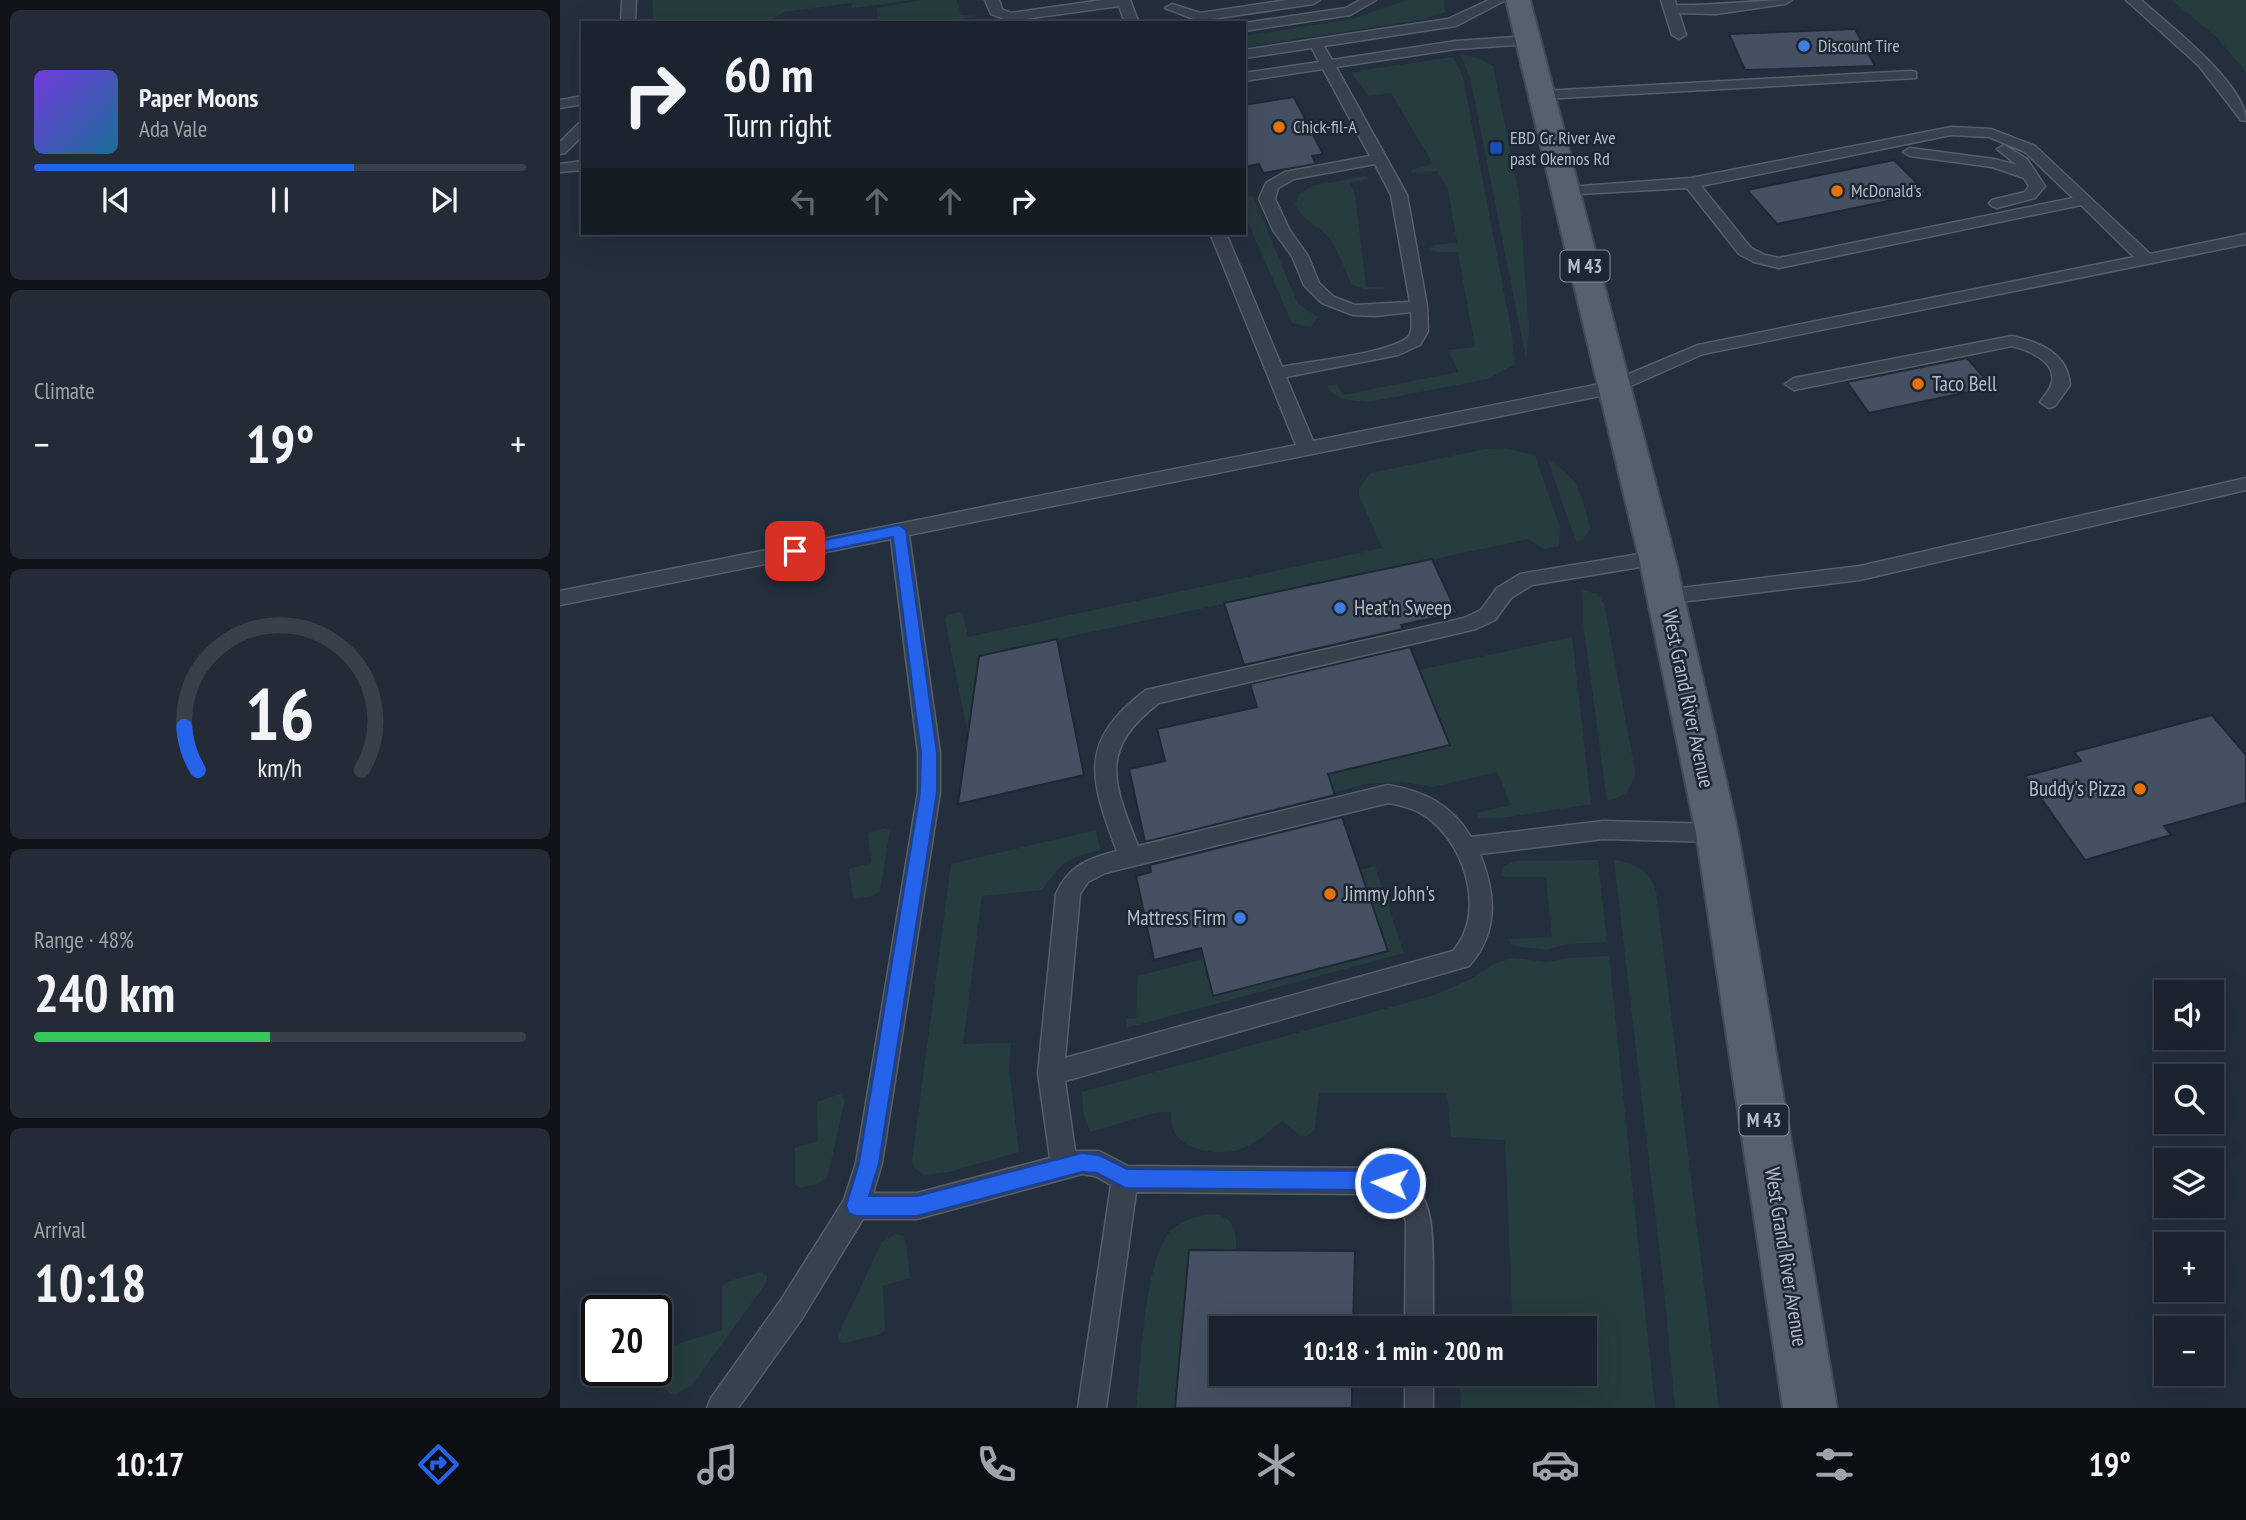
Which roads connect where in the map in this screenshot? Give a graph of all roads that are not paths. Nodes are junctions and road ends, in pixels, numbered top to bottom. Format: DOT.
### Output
graph roads {
  1 [pos="629,0"];
  2 [pos="992,0"];
  3 [pos="1313,0"];
  4 [pos="1369,0"];
  5 [pos="1499,0"];
  6 [pos="1518,0"];
  7 [pos="1785,0"];
  8 [pos="2133,0"];
  9 [pos="1123,1"];
  10 [pos="1764,2"];
  11 [pos="1170,4"];
  12 [pos="1670,5"];
  13 [pos="628,21"];
  14 [pos="1131,21"];
  15 [pos="1178,21"];
  16 [pos="1246,27"];
  17 [pos="1679,35"];
  18 [pos="1529,40"];
  19 [pos="1316,43"];
  20 [pos="1246,54"];
  21 [pos="1327,64"];
  22 [pos="1912,75"];
  23 [pos="1246,77"];
  24 [pos="1543,95"];
  25 [pos="581,100"];
  26 [pos="560,104"];
  27 [pos="2246,117"];
  28 [pos="581,129"];
  29 [pos="560,150"];
  30 [pos="1380,159"];
  31 [pos="581,165"];
  32 [pos="560,169"];
  33 [pos="1718,177"];
  34 [pos="1691,183"];
  35 [pos="1567,192"];
  36 [pos="2084,200"];
  37 [pos="1961,225"];
  38 [pos="1219,235"];
  39 [pos="2246,239"];
  40 [pos="2146,259"];
  41 [pos="1419,306"];
  42 [pos="1276,373"];
  43 [pos="1794,384"];
  44 [pos="1615,387"];
  45 [pos="2049,402"];
  46 [pos="1307,449"];
  47 [pos="2246,484"];
  48 [pos="899,530"];
  49 [pos="1657,558"];
  50 [pos="1665,597"];
  51 [pos="560,598"];
  52 [pos="1717,833"];
  53 [pos="1464,847"];
  54 [pos="1130,858"];
  55 [pos="1051,1073"];
  56 [pos="1065,1165"];
  57 [pos="1125,1179"];
  58 [pos="856,1206"];
  59 [pos="1419,1316"];
  60 [pos="1419,1386"];
  61 [pos="721,1408"];
  62 [pos="1092,1408"];
  63 [pos="1419,1408"];
  64 [pos="1810,1408"];
  1 -- 13 [label="lane"];
  2 -- 9 [label="lane"];
  3 -- 11 [label="lane"];
  4 -- 16 [label="lane"];
  5 -- 19 [label="lane"];
  6 -- 18 [label="main road, West Grand River Avenue / M 43"];
  7 -- 10 [label="lane"];
  8 -- 27 [label="lane"];
  9 -- 14 [label="lane"];
  10 -- 12 [label="lane"];
  11 -- 15 [label="lane"];
  12 -- 17 [label="lane"];
  18 -- 21 [label="lane"];
  18 -- 24 [label="main road, West Grand River Avenue / M 43"];
  19 -- 20 [label="lane"];
  19 -- 21 [label="lane"];
  21 -- 23 [label="lane"];
  21 -- 30 [label="lane"];
  22 -- 24 [label="lane"];
  24 -- 35 [label="main road, West Grand River Avenue / M 43"];
  25 -- 26 [label="lane"];
  28 -- 29 [label="lane"];
  30 -- 41 [label="lane"];
  30 -- 41 [label="lane"];
  31 -- 32 [label="lane"];
  33 -- 34 [label="lane"];
  33 -- 36 [label="lane"];
  33 -- 37 [label="lane"];
  34 -- 35 [label="lane"];
  34 -- 37 [label="lane"];
  35 -- 44 [label="main road, West Grand River Avenue / M 43"];
  36 -- 37 [label="lane"];
  36 -- 40 [label="lane"];
  38 -- 42 [label="lane"];
  39 -- 40 [label="lane"];
  40 -- 44 [label="lane"];
  41 -- 42 [label="lane"];
  42 -- 46 [label="lane"];
  43 -- 45 [label="lane"];
  44 -- 46 [label="lane"];
  44 -- 49 [label="main road, West Grand River Avenue / M 43"];
  46 -- 48 [label="lane"];
  47 -- 50 [label="lane"];
  48 -- 51 [label="lane"];
  48 -- 58 [label="lane"];
  49 -- 50 [label="main road, West Grand River Avenue / M 43"];
  49 -- 54 [label="lane"];
  50 -- 52 [label="main road, West Grand River Avenue / M 43"];
  52 -- 53 [label="lane"];
  52 -- 64 [label="main road, West Grand River Avenue / M 43"];
  53 -- 54 [label="lane"];
  53 -- 55 [label="lane"];
  54 -- 55 [label="lane"];
  55 -- 56 [label="lane"];
  56 -- 57 [label="lane"];
  56 -- 58 [label="lane"];
  57 -- 59 [label="lane"];
  57 -- 62 [label="lane"];
  58 -- 61 [label="lane"];
  60 -- 63 [label="lane"];
}
